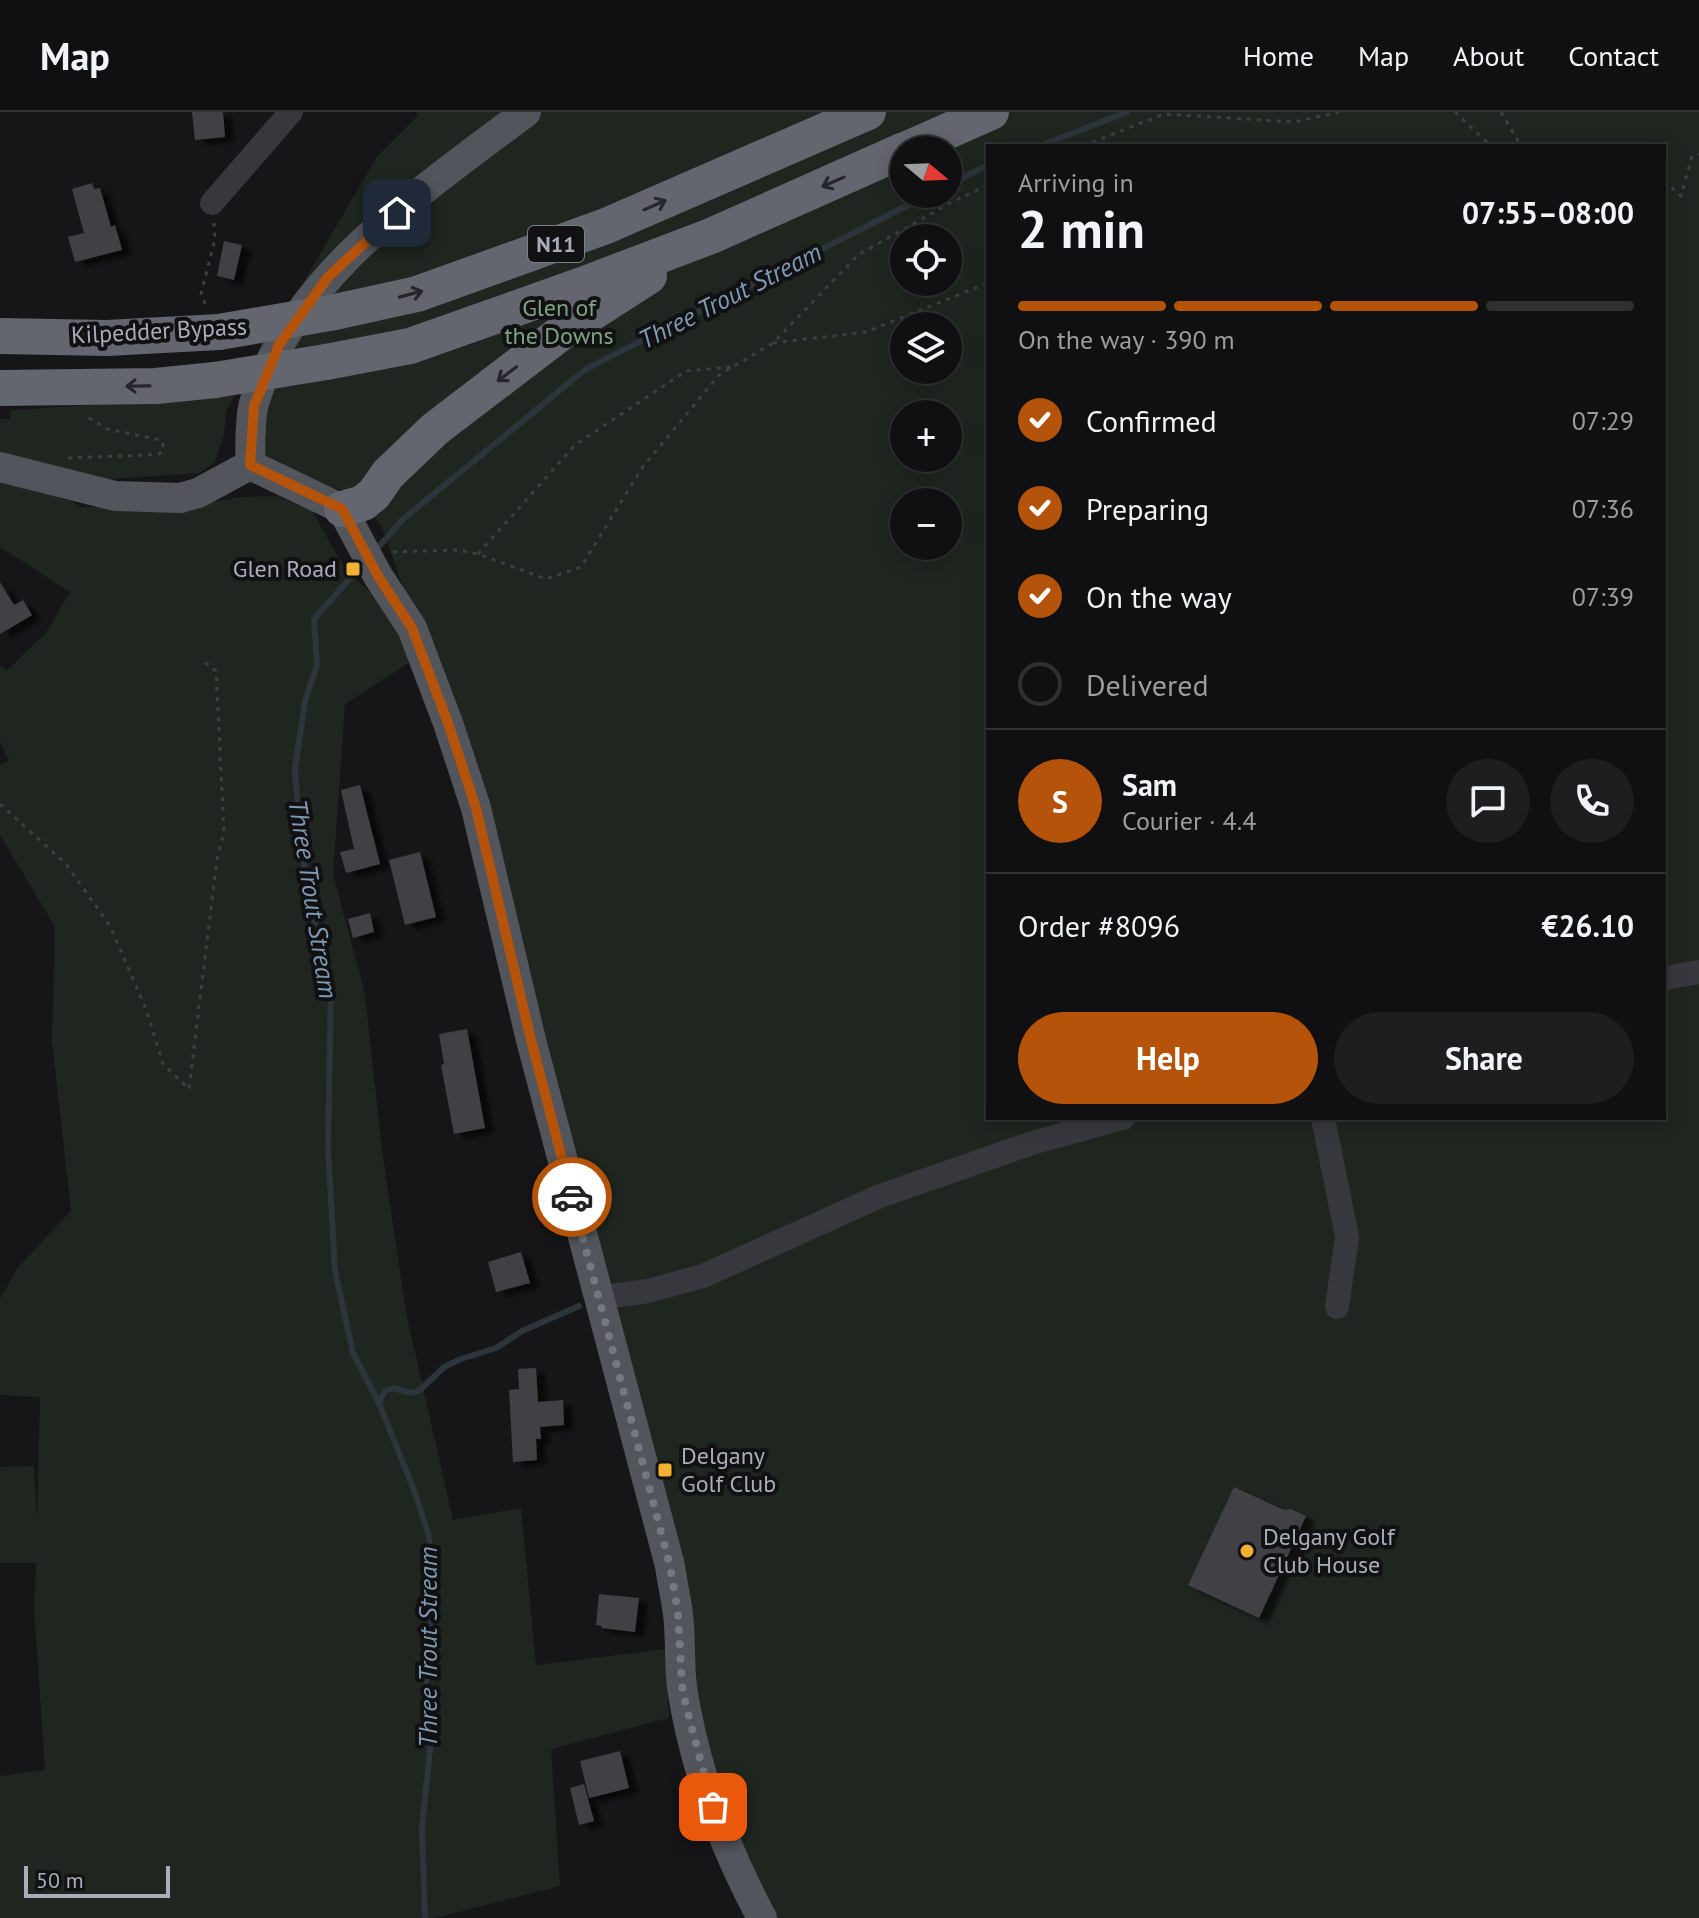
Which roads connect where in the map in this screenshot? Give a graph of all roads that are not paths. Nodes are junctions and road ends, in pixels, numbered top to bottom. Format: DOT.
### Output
graph roads {
  1 [pos="291,112"];
  2 [pos="526,112"];
  3 [pos="838,112"];
  4 [pos="868,112"];
  5 [pos="991,112"];
  6 [pos="936,136"];
  7 [pos="769,156"];
  8 [pos="890,156"];
  9 [pos="212,203"];
  10 [pos="711,236"];
  11 [pos="0,336"];
  12 [pos="0,388"];
  13 [pos="250,465"];
  14 [pos="0,467"];
  15 [pos="342,509"];
  16 [pos="1699,972"];
  17 [pos="1666,978"];
  18 [pos="1116,1120"];
  19 [pos="1323,1120"];
  20 [pos="598,1298"];
  21 [pos="1337,1307"];
  22 [pos="762,1918"];
  1 -- 9 [label="lane"];
  2 -- 13 [label="main road"];
  3 -- 7 [label="highway, N11"];
  4 -- 7 [label="highway, N11"];
  5 -- 6 [label="highway, N11"];
  11 -- 7 [label="highway, Kilpedder Bypass / N11, one-way, bridge"];
  8 -- 10 [label="highway, N11, one-way"];
  10 -- 12 [label="highway, Kilpedder Bypass / N11, one-way, bridge"];
  10 -- 15 [label="highway, N11, one-way"];
  13 -- 14 [label="main road"];
  13 -- 15 [label="main road"];
  15 -- 20 [label="main road"];
  16 -- 17 [label="lane"];
  18 -- 20 [label="lane"];
  19 -- 21 [label="lane"];
  20 -- 22 [label="main road"];
}
